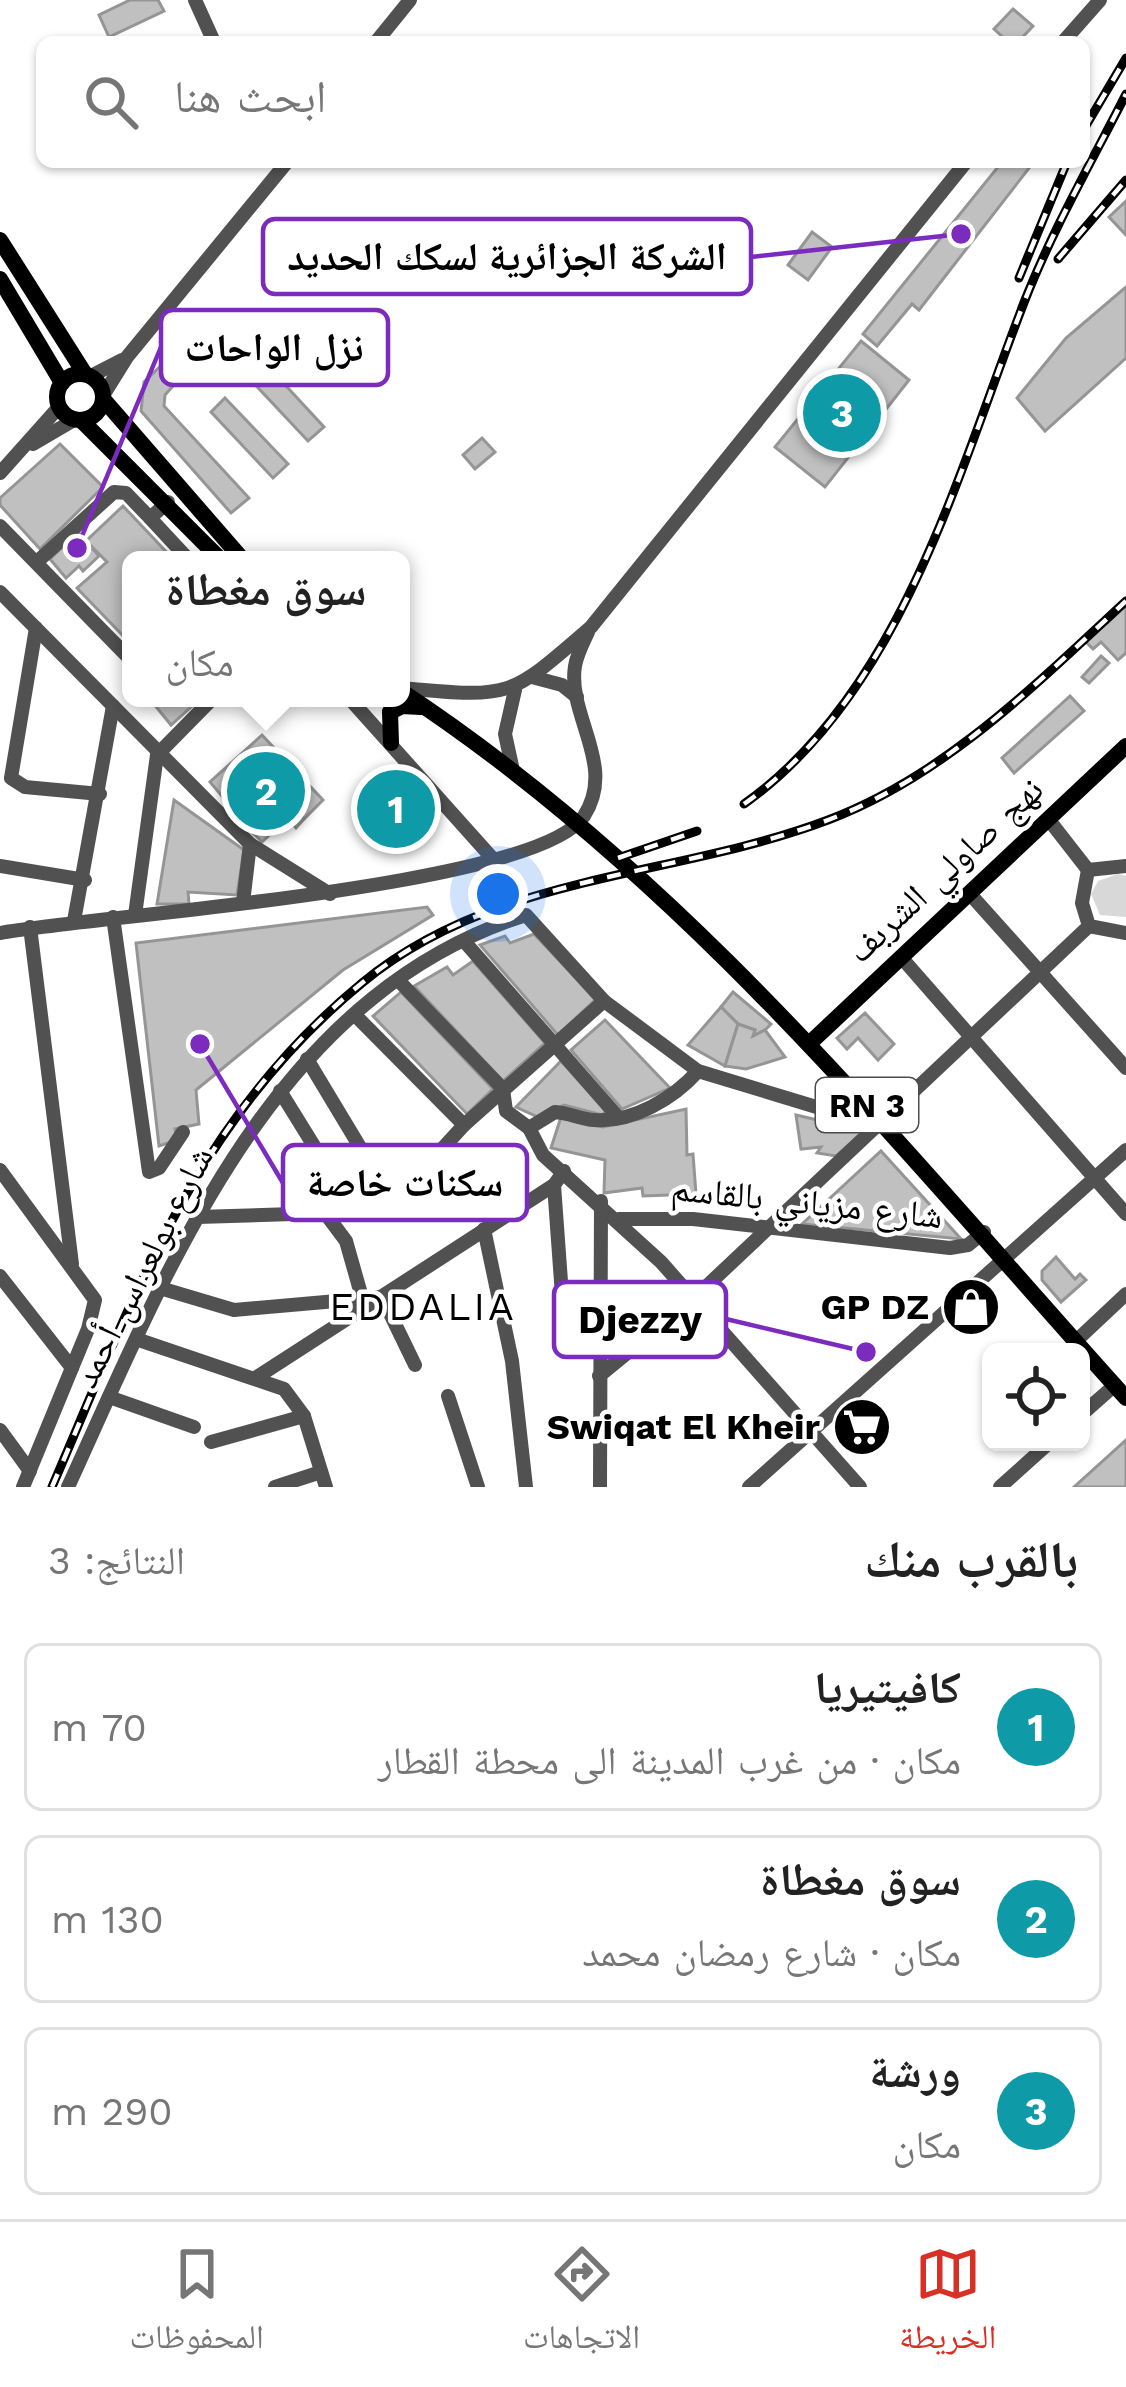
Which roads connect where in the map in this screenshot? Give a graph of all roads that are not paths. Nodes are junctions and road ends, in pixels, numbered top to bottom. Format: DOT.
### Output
graph roads {
  1 [pos="195,0"];
  2 [pos="410,0"];
  3 [pos="1100,0"];
  4 [pos="211,36"];
  5 [pos="381,36"];
  6 [pos="1068,36"];
  7 [pos="961,168"];
  8 [pos="272,170"];
  9 [pos="0,240"];
  10 [pos="0,279"];
  11 [pos="127,357"];
  12 [pos="88,375"];
  13 [pos="62,383"];
  14 [pos="104,397"];
  15 [pos="59,407"];
  16 [pos="78,420"];
  17 [pos="23,449"];
  18 [pos="0,473"];
  19 [pos="167,502"];
  20 [pos="150,518"];
  21 [pos="0,526"];
  22 [pos="181,551"];
  23 [pos="213,551"];
  24 [pos="235,551"];
  25 [pos="39,560"];
  26 [pos="0,592"];
  27 [pos="591,626"];
  28 [pos="36,628"];
  29 [pos="122,650"];
  30 [pos="532,677"];
  31 [pos="410,690"];
  32 [pos="514,690"];
  33 [pos="410,695"];
  34 [pos="577,697"];
  35 [pos="113,706"];
  36 [pos="410,706"];
  37 [pos="204,707"];
  38 [pos="357,707"];
  39 [pos="400,707"];
  40 [pos="427,707"];
  41 [pos="391,743"];
  42 [pos="1126,747"];
  43 [pos="157,755"];
  44 [pos="512,766"];
  45 [pos="100,794"];
  46 [pos="1049,820"];
  47 [pos="250,844"];
  48 [pos="493,859"];
  49 [pos="0,866"];
  50 [pos="1126,866"];
  51 [pos="1088,871"];
  52 [pos="85,880"];
  53 [pos="330,894"];
  54 [pos="970,895"];
  55 [pos="243,903"];
  56 [pos="136,915"];
  57 [pos="113,917"];
  58 [pos="74,921"];
  59 [pos="1088,926"];
  60 [pos="30,927"];
  61 [pos="0,933"];
  62 [pos="1126,933"];
  63 [pos="464,941"];
  64 [pos="901,957"];
  65 [pos="1038,968"];
  66 [pos="398,980"];
  67 [pos="604,1000"];
  68 [pos="355,1015"];
  69 [pos="971,1039"];
  70 [pos="810,1043"];
  71 [pos="556,1044"];
  72 [pos="308,1059"];
  73 [pos="1126,1068"];
  74 [pos="698,1071"];
  75 [pos="503,1089"];
  76 [pos="280,1091"];
  77 [pos="618,1117"];
  78 [pos="881,1124"];
  79 [pos="464,1125"];
  80 [pos="529,1128"];
  81 [pos="183,1132"];
  82 [pos="1126,1150"];
  83 [pos="0,1170"];
  84 [pos="564,1172"];
  85 [pos="1095,1178"];
  86 [pos="554,1185"];
  87 [pos="601,1201"];
  88 [pos="1126,1214"];
  89 [pos="197,1217"];
  90 [pos="331,1217"];
  91 [pos="619,1219"];
  92 [pos="767,1227"];
  93 [pos="484,1229"];
  94 [pos="984,1232"];
  95 [pos="1007,1259"];
  96 [pos="72,1264"];
  97 [pos="0,1276"];
  98 [pos="160,1288"];
  99 [pos="1126,1294"];
  100 [pos="382,1297"];
  101 [pos="692,1299"];
  102 [pos="363,1301"];
  103 [pos="598,1312"];
  104 [pos="136,1339"];
  105 [pos="1077,1340"];
  106 [pos="415,1365"];
  107 [pos="72,1369"];
  108 [pos="599,1376"];
  109 [pos="257,1377"];
  110 [pos="1122,1392"];
  111 [pos="448,1396"];
  112 [pos="109,1397"];
  113 [pos="1090,1410"];
  114 [pos="304,1416"];
  115 [pos="194,1427"];
  116 [pos="0,1430"];
  117 [pos="810,1432"];
  118 [pos="211,1442"];
  119 [pos="1041,1451"];
  120 [pos="30,1471"];
  121 [pos="324,1480"];
  122 [pos="23,1487"];
  123 [pos="68,1487"];
  124 [pos="275,1487"];
  125 [pos="478,1487"];
  126 [pos="526,1487"];
  127 [pos="600,1487"];
  128 [pos="748,1487"];
  129 [pos="860,1487"];
  130 [pos="1000,1487"];
  1 -- 4 [label="street"];
  2 -- 5 [label="street"];
  3 -- 6 [label="street"];
  7 -- 27 [label="street"];
  8 -- 11 [label="street"];
  9 -- 12 [label="main road"];
  10 -- 13 [label="main road"];
  11 -- 12 [label="street"];
  11 -- 14 [label="street"];
  12 -- 13 [label="main road"];
  12 -- 14 [label="main road"];
  13 -- 15 [label="main road"];
  14 -- 16 [label="main road"];
  14 -- 24 [label="main road"];
  15 -- 16 [label="main road"];
  15 -- 17 [label="street"];
  16 -- 17 [label="street"];
  16 -- 19 [label="main road"];
  17 -- 18 [label="street"];
  19 -- 20 [label="street"];
  19 -- 23 [label="main road"];
  20 -- 22 [label="street"];
  20 -- 25 [label="street"];
  21 -- 25 [label="street"];
  25 -- 29 [label="street"];
  26 -- 28 [label="street"];
  27 -- 30 [label="street"];
  27 -- 34 [label="street"];
  28 -- 35 [label="street"];
  28 -- 45 [label="street"];
  30 -- 32 [label="street"];
  30 -- 34 [label="street"];
  31 -- 32 [label="street"];
  32 -- 44 [label="street"];
  33 -- 40 [label="main road, RN 3"];
  34 -- 48 [label="street"];
  35 -- 43 [label="street"];
  35 -- 45 [label="street"];
  36 -- 40 [label="main road"];
  37 -- 43 [label="street"];
  38 -- 41 [label="street"];
  39 -- 41 [label="main road"];
  40 -- 44 [label="main road, RN 3"];
  41 -- 48 [label="street"];
  42 -- 46 [label="main road, نهج صاولي الشربف"];
  43 -- 47 [label="street"];
  43 -- 56 [label="street"];
  44 -- 70 [label="main road, RN 3"];
  45 -- 52 [label="street"];
  46 -- 51 [label="street"];
  46 -- 54 [label="main road, نهج صاولي الشربف"];
  47 -- 53 [label="street"];
  47 -- 55 [label="street"];
  48 -- 53 [label="street"];
  49 -- 52 [label="street"];
  50 -- 51 [label="street"];
  51 -- 59 [label="street"];
  52 -- 58 [label="street"];
  53 -- 55 [label="street"];
  54 -- 64 [label="main road, نهج صاولي الشربف"];
  54 -- 65 [label="street"];
  55 -- 56 [label="street"];
  56 -- 57 [label="street"];
  57 -- 58 [label="street"];
  57 -- 81 [label="street"];
  58 -- 60 [label="street"];
  59 -- 62 [label="street"];
  59 -- 65 [label="street"];
  60 -- 61 [label="street"];
  60 -- 96 [label="street"];
  63 -- 66 [label="street, شارع بولعراس أحمد"];
  63 -- 67 [label="street, شارع بولعراس أحمد"];
  63 -- 71 [label="street"];
  64 -- 69 [label="street"];
  64 -- 70 [label="main road, نهج صاولي الشربف"];
  65 -- 69 [label="street"];
  65 -- 73 [label="street"];
  66 -- 68 [label="street, شارع بولعراس أحمد"];
  66 -- 75 [label="street"];
  67 -- 71 [label="street"];
  67 -- 74 [label="street, شارع بولعراس أحمد"];
  68 -- 72 [label="street, شارع بولعراس أحمد"];
  68 -- 79 [label="street"];
  69 -- 78 [label="street"];
  69 -- 85 [label="street"];
  70 -- 78 [label="main road, RN 3"];
  71 -- 75 [label="street"];
  71 -- 77 [label="street"];
  72 -- 76 [label="street, شارع بولعراس أحمد"];
  72 -- 79 [label="street"];
  74 -- 77 [label="street"];
  74 -- 78 [label="street, شارع بولعراس أحمد"];
  75 -- 79 [label="street"];
  75 -- 80 [label="street"];
  76 -- 89 [label="street, شارع بولعراس أحمد"];
  76 -- 90 [label="street"];
  77 -- 80 [label="street"];
  78 -- 92 [label="street"];
  78 -- 94 [label="main road, RN 3"];
  80 -- 84 [label="street"];
  82 -- 85 [label="street"];
  83 -- 96 [label="street"];
  84 -- 86 [label="street"];
  84 -- 87 [label="street"];
  85 -- 88 [label="street"];
  85 -- 95 [label="street"];
  86 -- 93 [label="street"];
  86 -- 103 [label="street"];
  87 -- 91 [label="street"];
  87 -- 103 [label="street"];
  89 -- 90 [label="street"];
  89 -- 98 [label="street, شارع بولعراس أحمد"];
  90 -- 102 [label="street"];
  91 -- 92 [label="street, شارع مزياني بالقاسم"];
  91 -- 101 [label="street"];
  92 -- 94 [label="street, شارع مزياني بالقاسم"];
  92 -- 101 [label="street"];
  93 -- 100 [label="street"];
  93 -- 126 [label="street"];
  94 -- 95 [label="main road, RN 3"];
  95 -- 105 [label="main road, RN 3"];
  95 -- 117 [label="street"];
  96 -- 107 [label="street"];
  97 -- 107 [label="street"];
  98 -- 102 [label="street"];
  98 -- 104 [label="street, شارع بولعراس أحمد"];
  99 -- 105 [label="street"];
  100 -- 102 [label="street"];
  100 -- 106 [label="street"];
  100 -- 109 [label="street"];
  101 -- 108 [label="street"];
  101 -- 117 [label="street"];
  103 -- 108 [label="street"];
  104 -- 109 [label="street"];
  104 -- 112 [label="street, شارع بولعراس أحمد"];
  105 -- 110 [label="main road, RN 3"];
  107 -- 120 [label="street"];
  108 -- 127 [label="street"];
  109 -- 114 [label="street"];
  110 -- 113 [label="street"];
  111 -- 125 [label="street"];
  112 -- 115 [label="street"];
  112 -- 123 [label="street, شارع بولعراس أحمد"];
  114 -- 118 [label="street"];
  114 -- 121 [label="street"];
  116 -- 120 [label="street"];
  117 -- 128 [label="street"];
  117 -- 129 [label="street"];
  119 -- 130 [label="street"];
  120 -- 122 [label="street"];
  121 -- 124 [label="street"];
}
